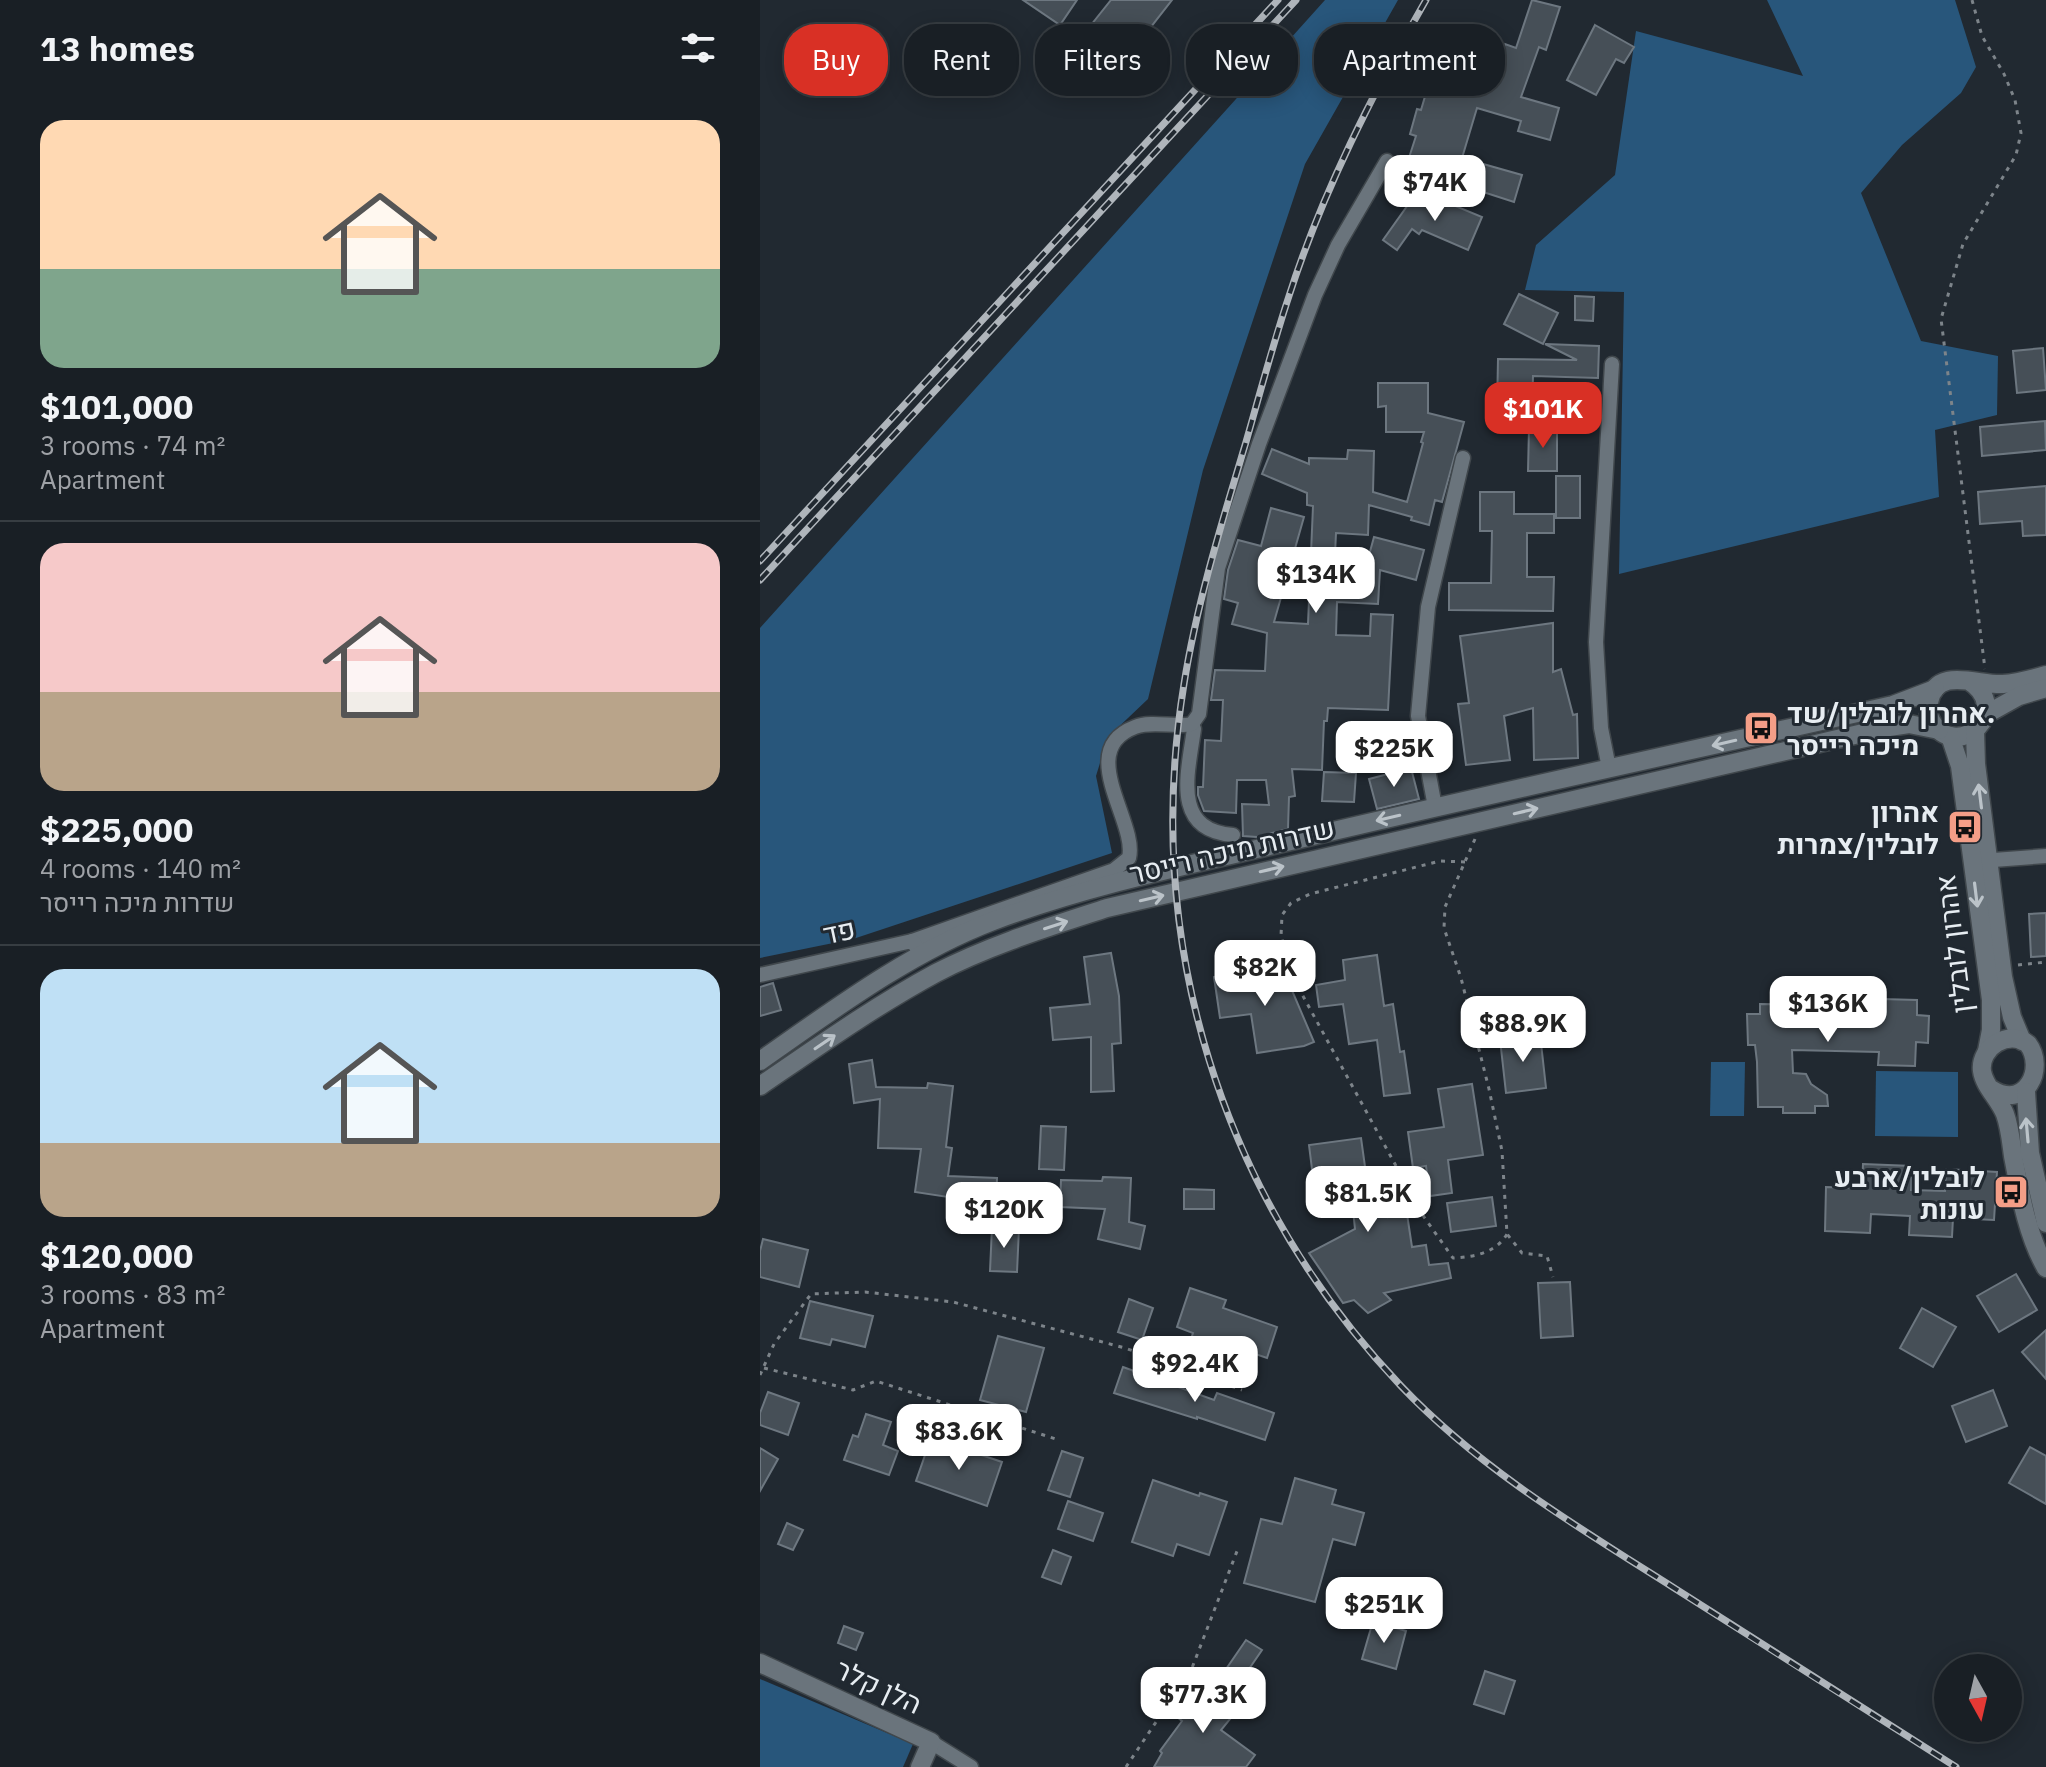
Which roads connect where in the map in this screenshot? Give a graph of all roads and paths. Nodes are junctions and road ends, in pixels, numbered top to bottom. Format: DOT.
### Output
graph roads {
  1 [pos="1972,0"];
  2 [pos="1387,161"];
  3 [pos="1612,364"];
  4 [pos="1463,458"];
  5 [pos="2046,675"];
  6 [pos="1978,682"];
  7 [pos="2046,688"];
  8 [pos="1935,689"];
  9 [pos="1980,723"];
  10 [pos="1192,724"];
  11 [pos="1945,733"];
  12 [pos="1609,768"];
  13 [pos="1435,807"];
  14 [pos="1483,821"];
  15 [pos="1233,835"];
  16 [pos="2046,856"];
  17 [pos="1980,861"];
  18 [pos="1465,862"];
  19 [pos="917,948"];
  20 [pos="2046,962"];
  21 [pos="2001,966"];
  22 [pos="760,975"];
  23 [pos="2033,1046"];
  24 [pos="1987,1051"];
  25 [pos="760,1061"];
  26 [pos="2035,1083"];
  27 [pos="760,1086"];
  28 [pos="1991,1089"];
  29 [pos="2046,1223"];
  30 [pos="1507,1234"];
  31 [pos="2046,1268"];
  32 [pos="1553,1277"];
  33 [pos="763,1368"];
  34 [pos="760,1375"];
  35 [pos="1242,1390"];
  36 [pos="1059,1440"];
  37 [pos="1239,1546"];
  38 [pos="760,1663"];
  39 [pos="931,1742"];
  40 [pos="920,1767"];
  41 [pos="971,1767"];
  42 [pos="1126,1767"];
  1 -- 6 [label="path"];
  2 -- 10 [label="street"];
  3 -- 12 [label="street"];
  4 -- 13 [label="street"];
  5 -- 6 [label="street"];
  6 -- 8 [label="street"];
  6 -- 9 [label="street"];
  7 -- 9 [label="street"];
  8 -- 11 [label="street"];
  8 -- 12 [label="street, שדרות מיכה רייסר, one-way"];
  9 -- 11 [label="street"];
  17 -- 9 [label="street, אהרון לובלין, one-way"];
  10 -- 15 [label="street"];
  10 -- 19 [label="street, פד"];
  14 -- 11 [label="street, שדרות מיכה רייסר, one-way"];
  11 -- 17 [label="street, אהרון לובלין"];
  12 -- 13 [label="street, שדרות מיכה רייסר"];
  13 -- 19 [label="street, שדרות מיכה רייסר, one-way"];
  14 -- 18 [label="path"];
  27 -- 14 [label="street, שדרות מיכה רייסר, one-way"];
  16 -- 17 [label="street"];
  17 -- 21 [label="street, אהרון לובלין"];
  17 -- 24 [label="street, אהרון לובלין, one-way"];
  18 -- 30 [label="path"];
  18 -- 30 [label="path"];
  19 -- 22 [label="street, פד"];
  19 -- 25 [label="street, שדרות מיכה רייסר"];
  20 -- 21 [label="path"];
  21 -- 23 [label="street, אהרון לובלין"];
  23 -- 24 [label="street"];
  23 -- 26 [label="street"];
  24 -- 28 [label="street"];
  26 -- 28 [label="street"];
  29 -- 26 [label="street, one-way"];
  28 -- 31 [label="street"];
  30 -- 32 [label="path"];
  33 -- 34 [label="path"];
  33 -- 35 [label="path"];
  33 -- 36 [label="path"];
  37 -- 42 [label="path"];
  38 -- 39 [label="street, הלן קלר"];
  39 -- 40 [label="street"];
  39 -- 41 [label="street, הלן קלר"];
}
